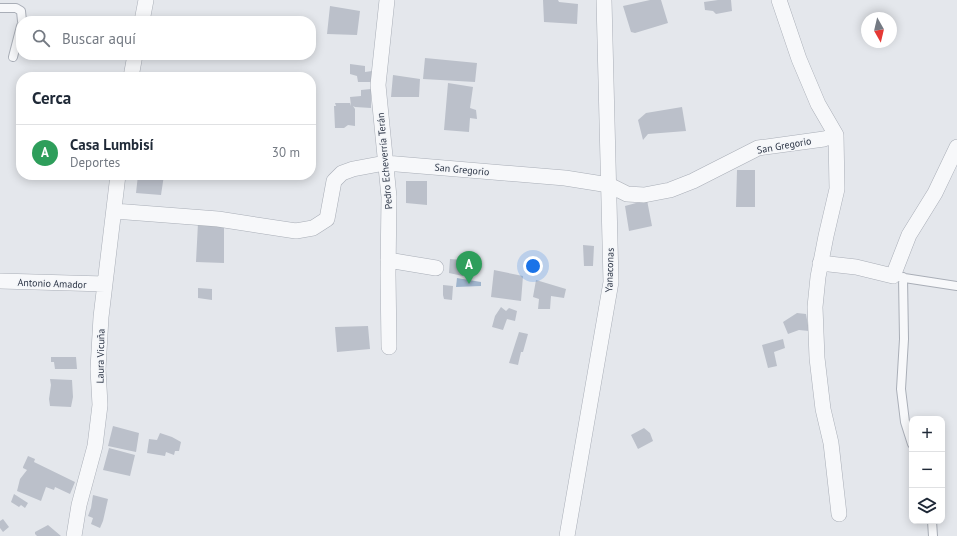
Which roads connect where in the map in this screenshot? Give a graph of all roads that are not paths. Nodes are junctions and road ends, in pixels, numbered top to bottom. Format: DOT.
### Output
graph roads {
  1 [pos="146,0"];
  2 [pos="387,0"];
  3 [pos="604,0"];
  4 [pos="779,0"];
  5 [pos="0,8"];
  6 [pos="22,16"];
  7 [pos="143,16"];
  8 [pos="16,45"];
  9 [pos="13,57"];
  10 [pos="134,60"];
  11 [pos="132,72"];
  12 [pos="836,135"];
  13 [pos="957,147"];
  14 [pos="385,163"];
  15 [pos="117,180"];
  16 [pos="609,185"];
  17 [pos="114,211"];
  18 [pos="388,260"];
  19 [pos="820,263"];
  20 [pos="436,268"];
  21 [pos="898,277"];
  22 [pos="0,281"];
  23 [pos="105,284"];
  24 [pos="957,286"];
  25 [pos="389,347"];
  26 [pos="909,435"];
  27 [pos="839,514"];
  28 [pos="932,524"];
  29 [pos="74,536"];
  30 [pos="567,536"];
  31 [pos="933,536"];
  1 -- 7 [label="street"];
  2 -- 14 [label="street, Pedro Echeverría Terán"];
  3 -- 16 [label="street, Yanaconas"];
  4 -- 12 [label="street"];
  5 -- 6 [label="lane"];
  8 -- 9 [label="lane"];
  10 -- 11 [label="street"];
  12 -- 16 [label="street, San Gregorio"];
  12 -- 19 [label="street"];
  13 -- 21 [label="street"];
  14 -- 16 [label="street, San Gregorio"];
  14 -- 17 [label="street, San Gregorio"];
  14 -- 18 [label="street, Pedro Echeverría Terán"];
  15 -- 17 [label="street, Laura Vicuña"];
  16 -- 30 [label="street, Yanaconas"];
  17 -- 23 [label="street, Laura Vicuña"];
  18 -- 20 [label="street"];
  18 -- 25 [label="street, Pedro Echeverría Terán"];
  19 -- 21 [label="street"];
  19 -- 27 [label="street"];
  21 -- 24 [label="lane"];
  21 -- 26 [label="lane"];
  22 -- 23 [label="street, Antonio Amador"];
  23 -- 29 [label="street, Laura Vicuña"];
  28 -- 31 [label="lane"];
}
